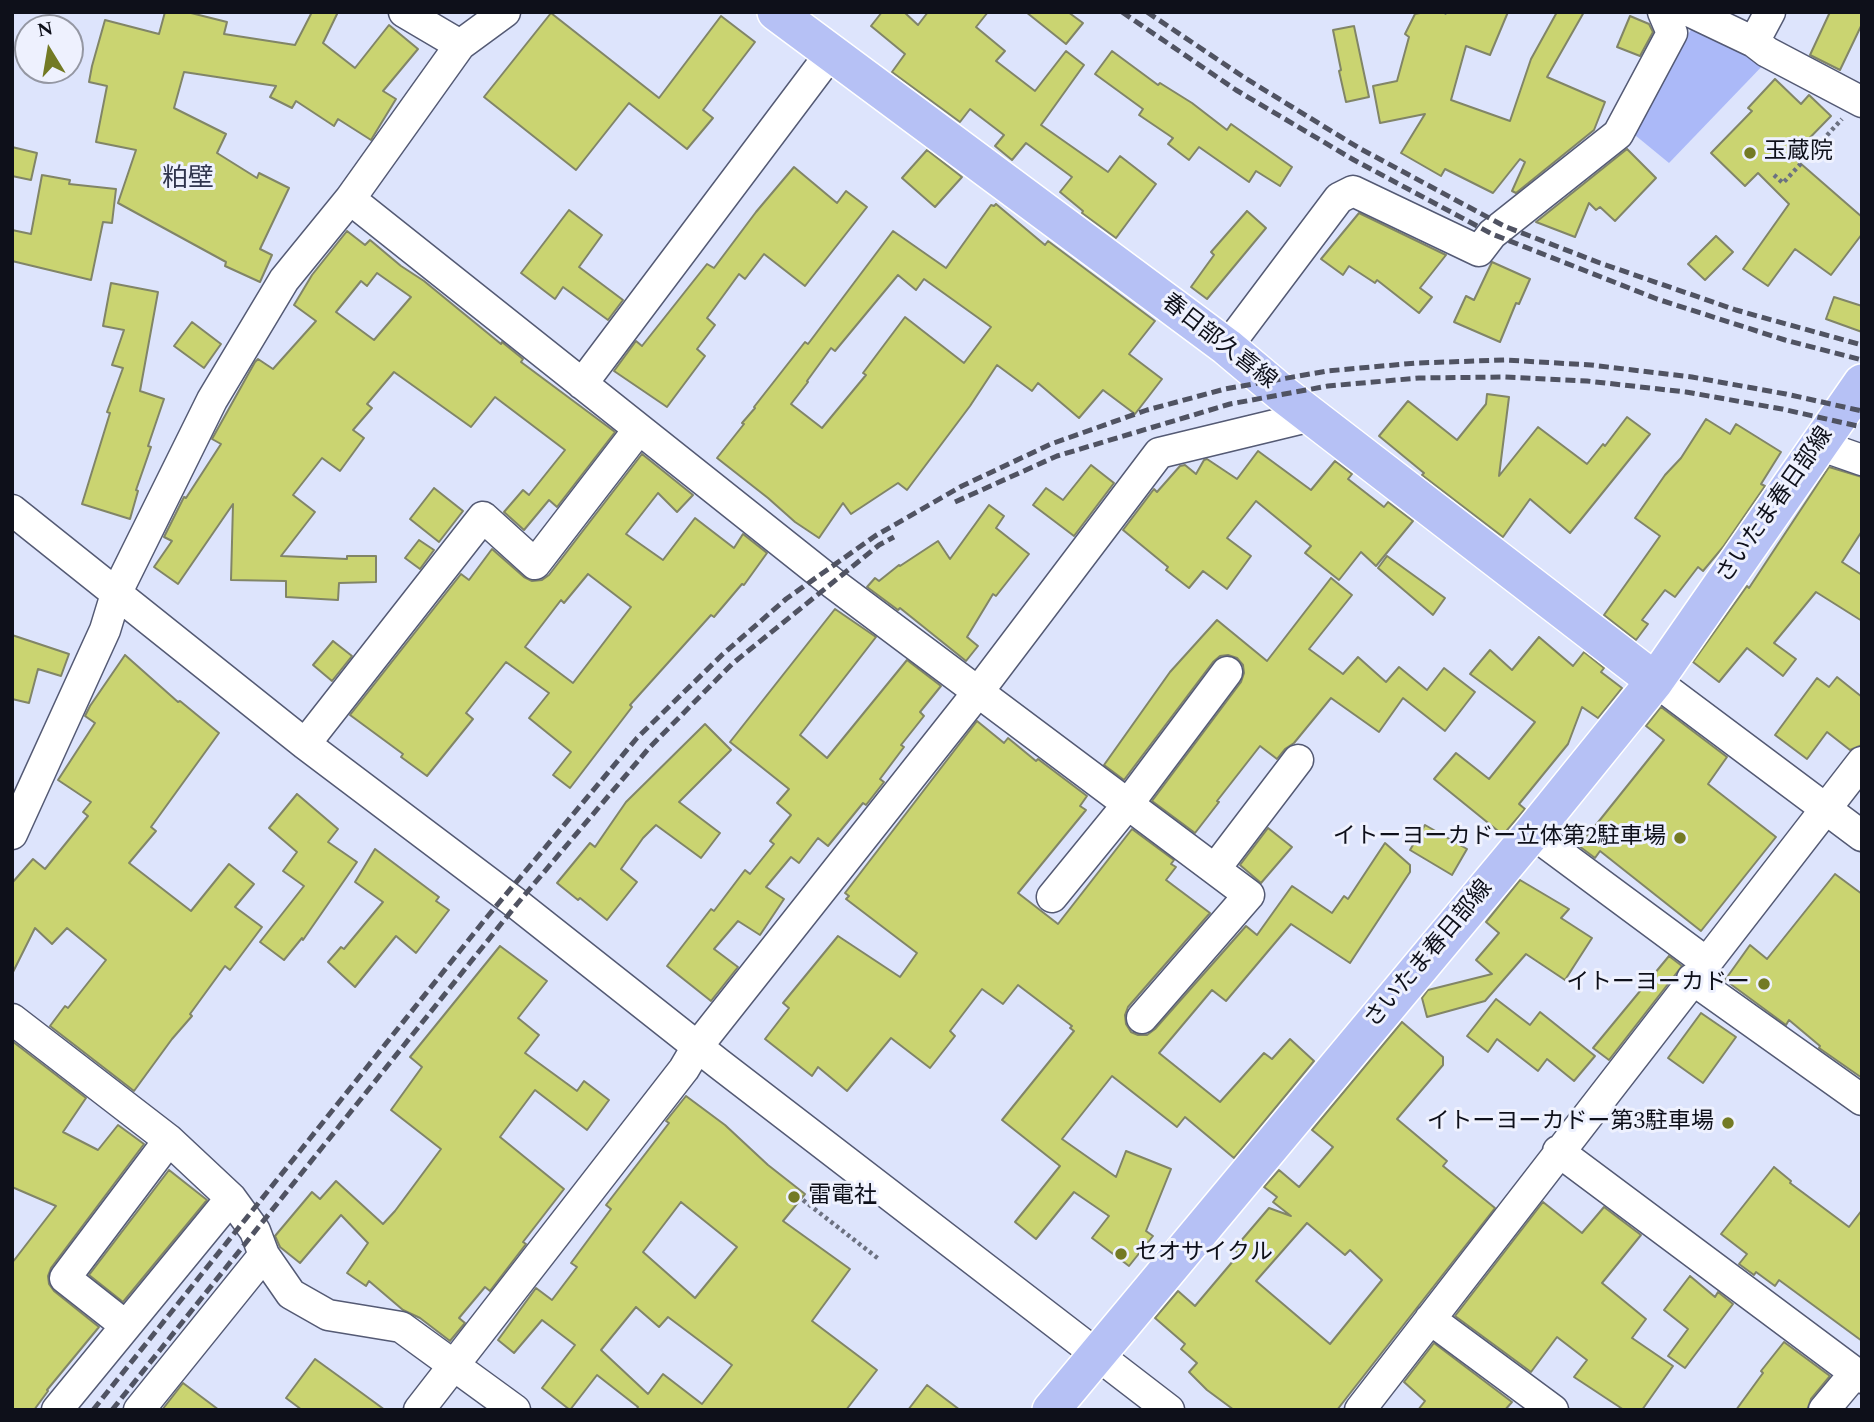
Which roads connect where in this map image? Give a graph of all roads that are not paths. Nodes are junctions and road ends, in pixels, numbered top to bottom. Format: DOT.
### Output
graph roads {
  1 [pos="404,12"];
  2 [pos="505,12"];
  3 [pos="776,12"];
  4 [pos="1663,12"];
  5 [pos="1691,12"];
  6 [pos="1770,12"];
  7 [pos="1754,42"];
  8 [pos="460,46"];
  9 [pos="831,53"];
  10 [pos="1859,96"];
  11 [pos="350,199"];
  12 [pos="1227,347"];
  13 [pos="1862,383"];
  14 [pos="582,384"];
  15 [pos="1312,416"];
  16 [pos="639,429"];
  17 [pos="1819,445"];
  18 [pos="1862,460"];
  19 [pos="12,510"];
  20 [pos="116,594"];
  21 [pos="1227,672"];
  22 [pos="1654,681"];
  23 [pos="978,692"];
  24 [pos="305,744"];
  25 [pos="1298,760"];
  26 [pos="1862,762"];
  27 [pos="1128,804"];
  28 [pos="1826,809"];
  29 [pos="12,833"];
  30 [pos="1532,833"];
  31 [pos="1862,836"];
  32 [pos="1215,869"];
  33 [pos="1052,897"];
  34 [pos="1699,970"];
  35 [pos="1142,1018"];
  36 [pos="12,1019"];
  37 [pos="697,1047"];
  38 [pos="1862,1100"];
  39 [pos="169,1140"];
  40 [pos="1558,1152"];
  41 [pos="231,1198"];
  42 [pos="264,1255"];
  43 [pos="1430,1319"];
  44 [pos="126,1326"];
  45 [pos="1098,1355"];
  46 [pos="453,1364"];
  47 [pos="1858,1375"];
  48 [pos="57,1410"];
  49 [pos="139,1410"];
  50 [pos="419,1410"];
  51 [pos="515,1410"];
  52 [pos="1051,1410"];
  53 [pos="1169,1410"];
  54 [pos="1360,1410"];
  55 [pos="1553,1410"];
  56 [pos="1824,1410"];
  1 -- 8 [label="street"];
  2 -- 8 [label="street"];
  3 -- 9 [label="main road, 春日部久喜線"];
  4 -- 12 [label="street"];
  5 -- 7 [label="street"];
  6 -- 7 [label="street"];
  7 -- 10 [label="street"];
  8 -- 11 [label="street"];
  9 -- 12 [label="main road, 春日部久喜線"];
  9 -- 14 [label="street"];
  11 -- 14 [label="street"];
  11 -- 20 [label="street"];
  12 -- 15 [label="main road, 春日部久喜線"];
  13 -- 17 [label="main road, さいたま春日部線"];
  14 -- 16 [label="street"];
  15 -- 22 [label="main road, 春日部久喜線"];
  15 -- 23 [label="street"];
  16 -- 23 [label="street"];
  16 -- 24 [label="street"];
  17 -- 18 [label="street"];
  17 -- 22 [label="main road, さいたま春日部線"];
  19 -- 20 [label="street"];
  20 -- 24 [label="street"];
  20 -- 29 [label="street"];
  21 -- 27 [label="street"];
  22 -- 28 [label="street"];
  22 -- 30 [label="main road, さいたま春日部線"];
  23 -- 27 [label="street"];
  23 -- 37 [label="street"];
  24 -- 37 [label="street"];
  25 -- 32 [label="street"];
  26 -- 28 [label="street"];
  27 -- 32 [label="street"];
  27 -- 33 [label="street"];
  28 -- 31 [label="street"];
  28 -- 34 [label="street"];
  30 -- 34 [label="street"];
  30 -- 45 [label="main road, さいたま春日部線"];
  32 -- 35 [label="street"];
  34 -- 38 [label="street"];
  34 -- 40 [label="street"];
  36 -- 39 [label="street"];
  37 -- 45 [label="street"];
  37 -- 46 [label="street"];
  39 -- 41 [label="street"];
  39 -- 44 [label="street"];
  40 -- 43 [label="street"];
  40 -- 47 [label="street"];
  41 -- 42 [label="street"];
  41 -- 44 [label="street"];
  42 -- 46 [label="street"];
  42 -- 49 [label="street"];
  43 -- 54 [label="street"];
  43 -- 55 [label="street"];
  44 -- 48 [label="street"];
  45 -- 52 [label="main road, さいたま春日部線"];
  45 -- 53 [label="street"];
  46 -- 50 [label="street"];
  46 -- 51 [label="street"];
  47 -- 56 [label="street"];
}
